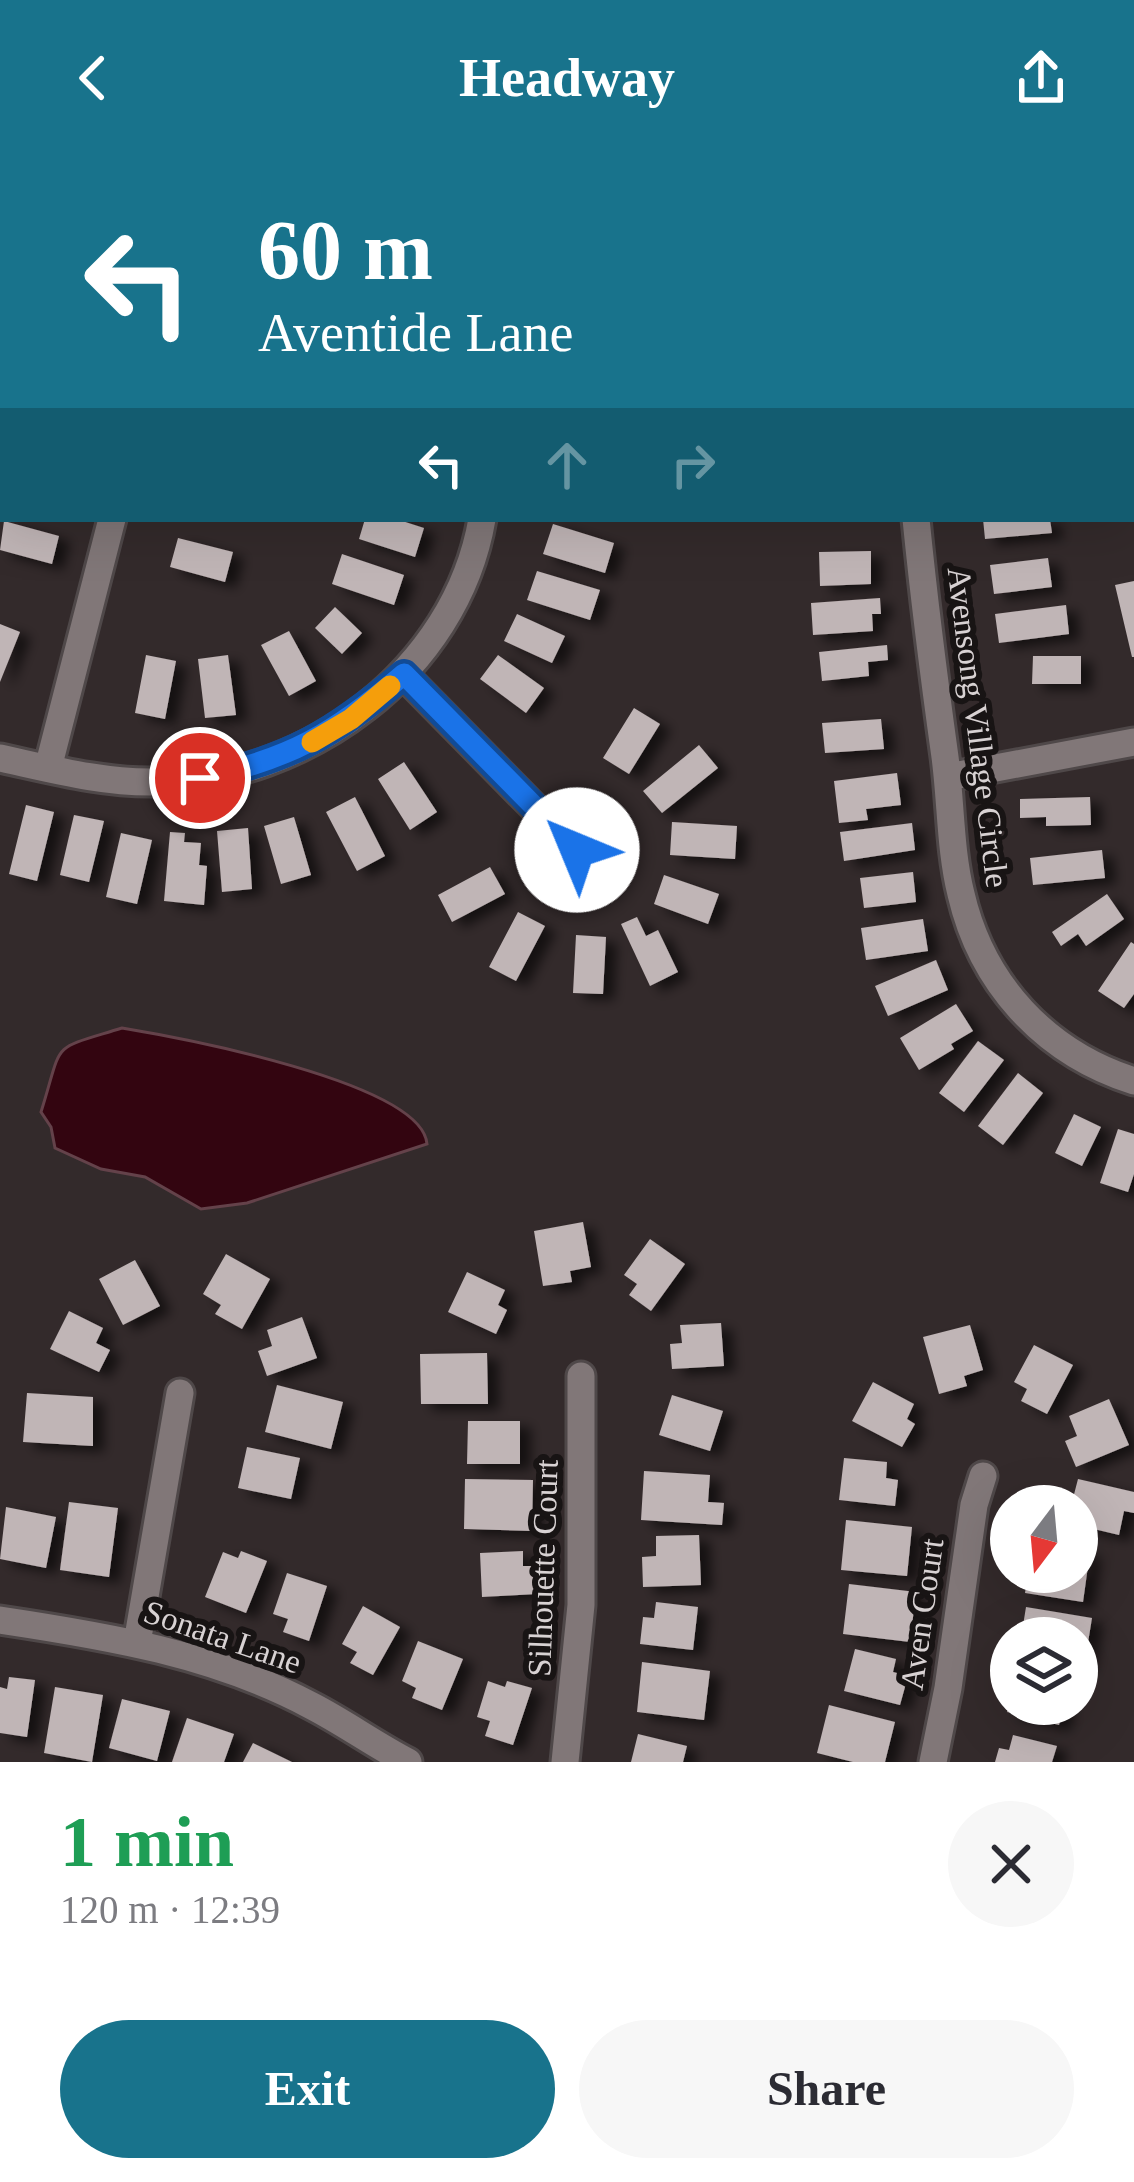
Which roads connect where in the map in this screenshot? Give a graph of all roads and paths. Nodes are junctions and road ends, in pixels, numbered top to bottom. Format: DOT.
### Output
graph roads {
  1 [pos="111,522"];
  2 [pos="481,522"];
  3 [pos="916,522"];
  4 [pos="404,674"];
  5 [pos="1134,742"];
  6 [pos="0,758"];
  7 [pos="48,768"];
  8 [pos="948,777"];
  9 [pos="577,850"];
  10 [pos="1134,1081"];
  11 [pos="581,1376"];
  12 [pos="180,1393"];
  13 [pos="982,1476"];
  14 [pos="0,1620"];
  15 [pos="137,1643"];
  16 [pos="408,1762"];
  17 [pos="565,1762"];
  18 [pos="933,1762"];
  1 -- 7 [label="street"];
  2 -- 4 [label="street"];
  3 -- 8 [label="street, Avensong Village Circle"];
  4 -- 7 [label="street"];
  4 -- 9 [label="street"];
  5 -- 8 [label="street"];
  6 -- 7 [label="street"];
  8 -- 10 [label="street, Avensong Village Circle"];
  11 -- 17 [label="street, Silhouette Court"];
  12 -- 15 [label="street"];
  13 -- 18 [label="street, Aven Court"];
  14 -- 15 [label="street, Sonata Lane"];
  15 -- 16 [label="street, Sonata Lane"];
}
